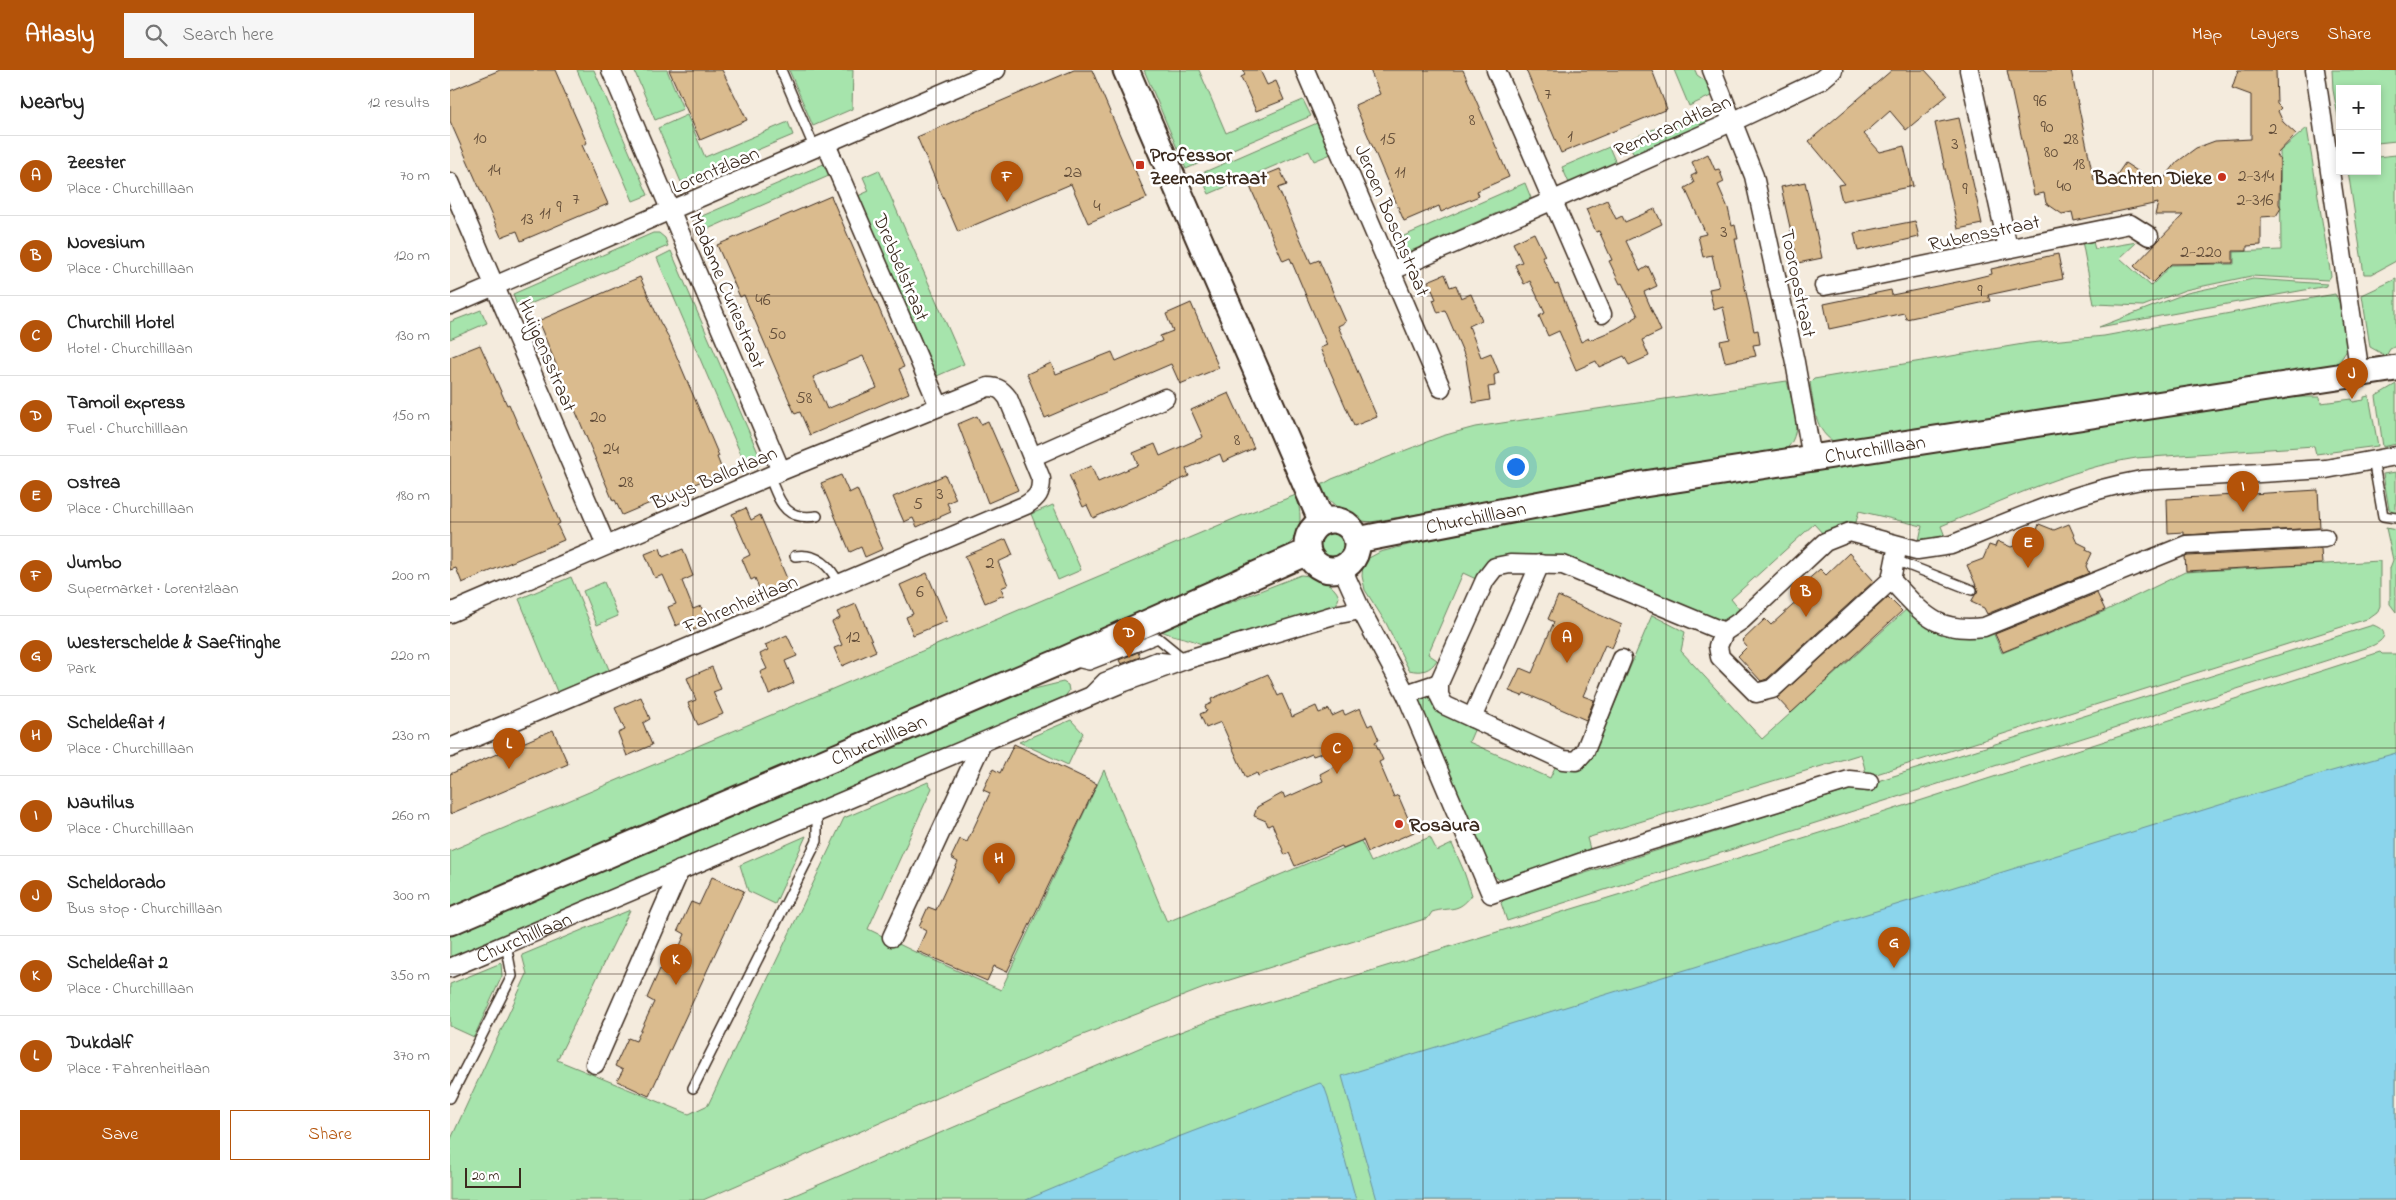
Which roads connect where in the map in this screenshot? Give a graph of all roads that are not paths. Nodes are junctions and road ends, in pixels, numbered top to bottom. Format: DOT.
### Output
graph roads {
  1 [pos="611,70"];
  2 [pos="781,70"];
  3 [pos="996,70"];
  4 [pos="1126,70"];
  5 [pos="1305,70"];
  6 [pos="1496,70"];
  7 [pos="1712,70"];
  8 [pos="1833,70"];
  9 [pos="1968,70"];
  10 [pos="2315,70"];
  11 [pos="969,75"];
  12 [pos="1734,121"];
  13 [pos="821,147"];
  14 [pos="450,182"];
  15 [pos="1552,201"];
  16 [pos="672,211"];
  17 [pos="2149,236"];
  18 [pos="2008,248"];
  19 [pos="1391,271"];
  20 [pos="495,286"];
  21 [pos="1824,286"];
  22 [pos="450,305"];
  23 [pos="1602,314"];
  24 [pos="2396,368"];
  25 [pos="2360,374"];
  26 [pos="1441,388"];
  27 [pos="1165,398"];
  28 [pos="939,406"];
  29 [pos="2396,456"];
  30 [pos="1032,457"];
  31 [pos="1812,458"];
  32 [pos="2373,460"];
  33 [pos="775,474"];
  34 [pos="817,516"];
  35 [pos="2396,518"];
  36 [pos="1322,522"];
  37 [pos="2325,538"];
  38 [pos="1357,540"];
  39 [pos="606,545"];
  40 [pos="1307,552"];
  41 [pos="1897,553"];
  42 [pos="795,556"];
  43 [pos="1540,564"];
  44 [pos="1342,568"];
  45 [pos="1891,580"];
  46 [pos="839,584"];
  47 [pos="1972,590"];
  48 [pos="1361,610"];
  49 [pos="450,613"];
  50 [pos="1724,632"];
  51 [pos="1066,659"];
  52 [pos="1622,659"];
  53 [pos="1186,660"];
  54 [pos="1439,683"];
  55 [pos="1406,694"];
  56 [pos="1472,718"];
  57 [pos="982,743"];
  58 [pos="450,748"];
  59 [pos="1869,782"];
  60 [pos="817,810"];
  61 [pos="680,870"];
  62 [pos="450,922"];
  63 [pos="892,937"];
  64 [pos="506,944"];
  65 [pos="450,968"];
  66 [pos="595,1064"];
  67 [pos="693,1088"];
  68 [pos="450,1098"];
  1 -- 16 [label="street, Madame Curiestraat"];
  2 -- 13 [label="lane"];
  3 -- 11 [label="street, Lorentzlaan"];
  4 -- 36 [label="main road"];
  5 -- 19 [label="street, Jeroen Boschstraat"];
  6 -- 15 [label="street"];
  7 -- 12 [label="street, Tooropstraat"];
  8 -- 12 [label="street, Rembrandtlaan"];
  9 -- 18 [label="street"];
  10 -- 25 [label="street"];
  11 -- 13 [label="street, Lorentzlaan"];
  12 -- 15 [label="street, Rembrandtlaan"];
  12 -- 31 [label="street, Tooropstraat"];
  13 -- 16 [label="street, Lorentzlaan"];
  13 -- 28 [label="street, Drebbelstraat"];
  14 -- 20 [label="street, Huijgensstraat"];
  15 -- 19 [label="street, Rembrandtlaan"];
  15 -- 23 [label="street"];
  16 -- 20 [label="street, Lorentzlaan"];
  16 -- 33 [label="street, Madame Curiestraat"];
  17 -- 18 [label="street, Rubensstraat"];
  18 -- 21 [label="street, Rubensstraat"];
  19 -- 26 [label="street, Jeroen Boschstraat"];
  20 -- 22 [label="street, Lorentzlaan"];
  20 -- 39 [label="street, Huijgensstraat"];
  24 -- 25 [label="main road, Churchilllaan"];
  25 -- 31 [label="main road, Churchilllaan"];
  27 -- 30 [label="street"];
  28 -- 30 [label="street, Buys Ballotlaan"];
  28 -- 33 [label="street, Buys Ballotlaan"];
  29 -- 32 [label="street"];
  30 -- 46 [label="street, Fahrenheitlaan"];
  31 -- 38 [label="main road, Churchilllaan"];
  32 -- 35 [label="lane"];
  32 -- 41 [label="street"];
  33 -- 34 [label="lane, Madame Curiestraat"];
  33 -- 39 [label="street, Buys Ballotlaan"];
  36 -- 38 [label="main road"];
  36 -- 40 [label="main road"];
  37 -- 45 [label="street"];
  38 -- 44 [label="main road"];
  39 -- 49 [label="street, Buys Ballotlaan"];
  40 -- 44 [label="main road"];
  40 -- 51 [label="main road, Churchilllaan"];
  41 -- 45 [label="street"];
  41 -- 47 [label="lane"];
  41 -- 50 [label="street"];
  42 -- 46 [label="lane"];
  43 -- 50 [label="street"];
  43 -- 54 [label="street"];
  43 -- 56 [label="street"];
  44 -- 48 [label="street"];
  45 -- 50 [label="street"];
  46 -- 58 [label="street, Fahrenheitlaan"];
  48 -- 53 [label="street, Churchilllaan"];
  48 -- 55 [label="street"];
  51 -- 53 [label="lane"];
  51 -- 62 [label="main road, Churchilllaan"];
  52 -- 56 [label="street"];
  53 -- 57 [label="street, Churchilllaan"];
  54 -- 55 [label="street"];
  54 -- 56 [label="street"];
  55 -- 59 [label="street"];
  57 -- 60 [label="street, Churchilllaan"];
  57 -- 63 [label="street"];
  60 -- 61 [label="street, Churchilllaan"];
  60 -- 67 [label="lane"];
  61 -- 64 [label="street, Churchilllaan"];
  61 -- 66 [label="street"];
  64 -- 65 [label="street, Churchilllaan"];
  64 -- 68 [label="lane"];
}
